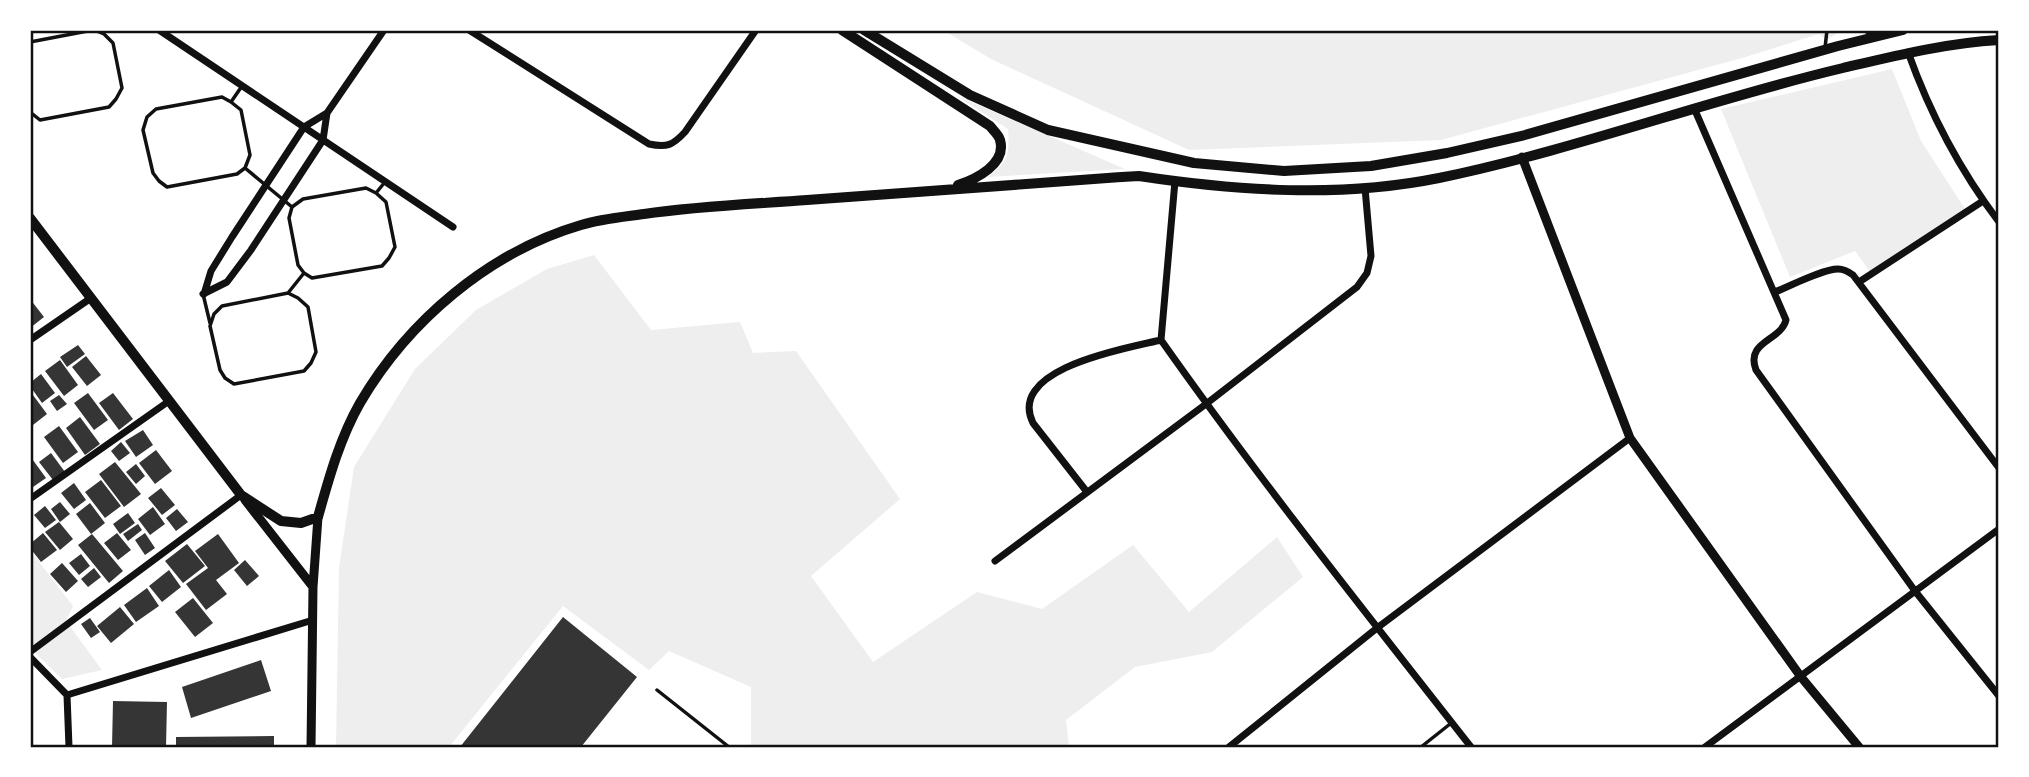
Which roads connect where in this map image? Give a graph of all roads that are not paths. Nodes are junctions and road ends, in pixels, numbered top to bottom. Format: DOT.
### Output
graph roads {
  1 [pos="94,30"];
  2 [pos="107,30"];
  3 [pos="159,30"];
  4 [pos="384,30"];
  5 [pos="469,30"];
  6 [pos="755,30"];
  7 [pos="842,30"];
  8 [pos="864,30"];
  9 [pos="1827,30"];
  10 [pos="1863,30"];
  11 [pos="1903,30"];
  12 [pos="104,34"];
  13 [pos="1874,36"];
  14 [pos="1999,40"];
  15 [pos="30,42"];
  16 [pos="1824,50"];
  17 [pos="1908,52"];
  18 [pos="242,86"];
  19 [pos="231,102"];
  20 [pos="1694,108"];
  21 [pos="30,113"];
  22 [pos="327,114"];
  23 [pos="304,127"];
  24 [pos="323,140"];
  25 [pos="1522,158"];
  26 [pos="245,168"];
  27 [pos="1175,181"];
  28 [pos="385,182"];
  29 [pos="266,185"];
  30 [pos="1365,188"];
  31 [pos="949,189"];
  32 [pos="376,193"];
  33 [pos="284,200"];
  34 [pos="1983,201"];
  35 [pos="292,206"];
  36 [pos="30,218"];
  37 [pos="1999,222"];
  38 [pos="453,227"];
  39 [pos="304,273"];
  40 [pos="1858,282"];
  41 [pos="1775,292"];
  42 [pos="288,293"];
  43 [pos="204,294"];
  44 [pos="91,298"];
  45 [pos="210,326"];
  46 [pos="30,340"];
  47 [pos="1161,340"];
  48 [pos="169,401"];
  49 [pos="1206,404"];
  50 [pos="1630,438"];
  51 [pos="1999,468"];
  52 [pos="1087,492"];
  53 [pos="241,495"];
  54 [pos="30,499"];
  55 [pos="318,517"];
  56 [pos="1999,529"];
  57 [pos="995,561"];
  58 [pos="313,587"];
  59 [pos="1915,591"];
  60 [pos="313,620"];
  61 [pos="1377,628"];
  62 [pos="30,655"];
  63 [pos="1801,677"];
  64 [pos="657,690"];
  65 [pos="67,695"];
  66 [pos="1999,696"];
  67 [pos="1452,722"];
  68 [pos="69,747"];
  69 [pos="311,747"];
  70 [pos="729,747"];
  71 [pos="1229,747"];
  72 [pos="1421,747"];
  73 [pos="1471,747"];
  74 [pos="1705,747"];
  75 [pos="1859,747"];
  1 -- 12 [label="lane"];
  1 -- 15 [label="lane"];
  2 -- 12 [label="lane"];
  3 -- 18 [label="street"];
  4 -- 22 [label="street"];
  5 -- 6 [label="street"];
  7 -- 31 [label="main road"];
  8 -- 16 [label="main road"];
  9 -- 16 [label="lane"];
  10 -- 13 [label="lane"];
  11 -- 13 [label="main road"];
  12 -- 21 [label="lane"];
  13 -- 16 [label="main road"];
  14 -- 17 [label="main road"];
  17 -- 20 [label="main road"];
  17 -- 34 [label="street"];
  18 -- 19 [label="lane"];
  18 -- 23 [label="street"];
  19 -- 26 [label="lane"];
  19 -- 26 [label="lane"];
  20 -- 25 [label="main road"];
  20 -- 41 [label="street"];
  22 -- 23 [label="street"];
  22 -- 24 [label="street"];
  23 -- 24 [label="street"];
  23 -- 29 [label="street"];
  24 -- 28 [label="street"];
  24 -- 33 [label="street"];
  25 -- 30 [label="main road"];
  25 -- 50 [label="street"];
  26 -- 29 [label="lane"];
  27 -- 30 [label="main road"];
  27 -- 31 [label="main road"];
  27 -- 47 [label="street"];
  28 -- 32 [label="lane"];
  28 -- 38 [label="street"];
  29 -- 33 [label="lane"];
  29 -- 43 [label="street"];
  30 -- 49 [label="street"];
  31 -- 55 [label="main road"];
  32 -- 35 [label="lane"];
  32 -- 39 [label="lane"];
  33 -- 35 [label="lane"];
  33 -- 43 [label="street"];
  34 -- 37 [label="street"];
  34 -- 40 [label="street"];
  35 -- 39 [label="lane"];
  36 -- 44 [label="main road"];
  39 -- 42 [label="lane"];
  40 -- 41 [label="street"];
  40 -- 51 [label="street"];
  41 -- 59 [label="street"];
  42 -- 45 [label="lane"];
  42 -- 45 [label="lane"];
  43 -- 45 [label="lane"];
  44 -- 46 [label="street"];
  44 -- 48 [label="main road"];
  47 -- 49 [label="street"];
  47 -- 52 [label="street"];
  48 -- 53 [label="main road"];
  48 -- 54 [label="street"];
  49 -- 52 [label="street"];
  49 -- 61 [label="street"];
  50 -- 61 [label="street"];
  50 -- 63 [label="street"];
  52 -- 57 [label="street"];
  53 -- 55 [label="main road"];
  53 -- 58 [label="street"];
  53 -- 62 [label="street"];
  55 -- 58 [label="street"];
  56 -- 59 [label="street"];
  58 -- 60 [label="street"];
  59 -- 63 [label="street"];
  59 -- 66 [label="street"];
  60 -- 65 [label="street"];
  60 -- 69 [label="street"];
  61 -- 67 [label="street"];
  61 -- 71 [label="street"];
  62 -- 65 [label="street"];
  63 -- 74 [label="street"];
  63 -- 75 [label="street"];
  64 -- 70 [label="lane"];
  65 -- 68 [label="street"];
  67 -- 72 [label="lane"];
  67 -- 73 [label="street"];
}
